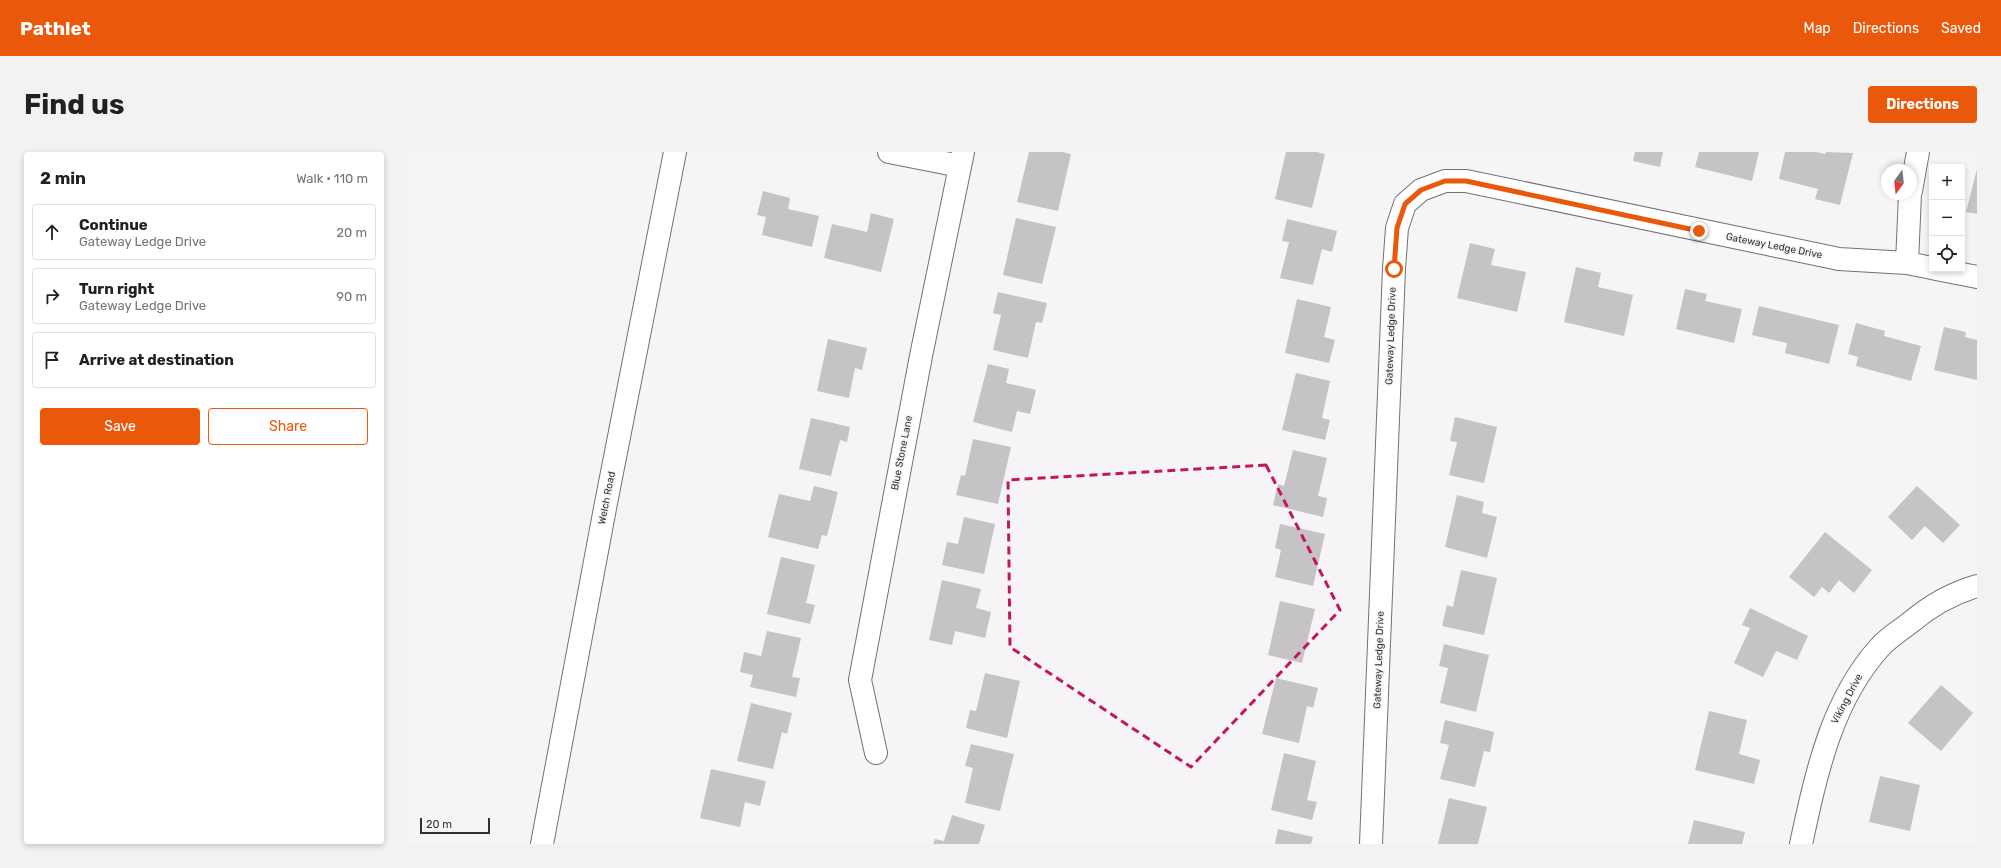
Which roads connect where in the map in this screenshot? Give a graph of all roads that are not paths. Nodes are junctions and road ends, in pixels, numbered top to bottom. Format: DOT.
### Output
graph roads {
  1 [pos="675,152"];
  2 [pos="889,152"];
  3 [pos="1918,152"];
  4 [pos="961,159"];
  5 [pos="1916,164"];
  6 [pos="1910,200"];
  7 [pos="1907,263"];
  8 [pos="1929,267"];
  9 [pos="1951,272"];
  10 [pos="1977,277"];
  11 [pos="1977,586"];
  12 [pos="876,753"];
  13 [pos="542,844"];
  14 [pos="1371,844"];
  15 [pos="1801,844"];
  1 -- 13 [label="street, Welch Road"];
  2 -- 4 [label="street"];
  3 -- 5 [label="street"];
  4 -- 12 [label="street, Blue Stone Lane"];
  6 -- 7 [label="street"];
  7 -- 8 [label="street, Gateway Ledge Drive"];
  7 -- 14 [label="street, Gateway Ledge Drive"];
  9 -- 10 [label="street"];
  11 -- 15 [label="street, Viking Drive"];
}
